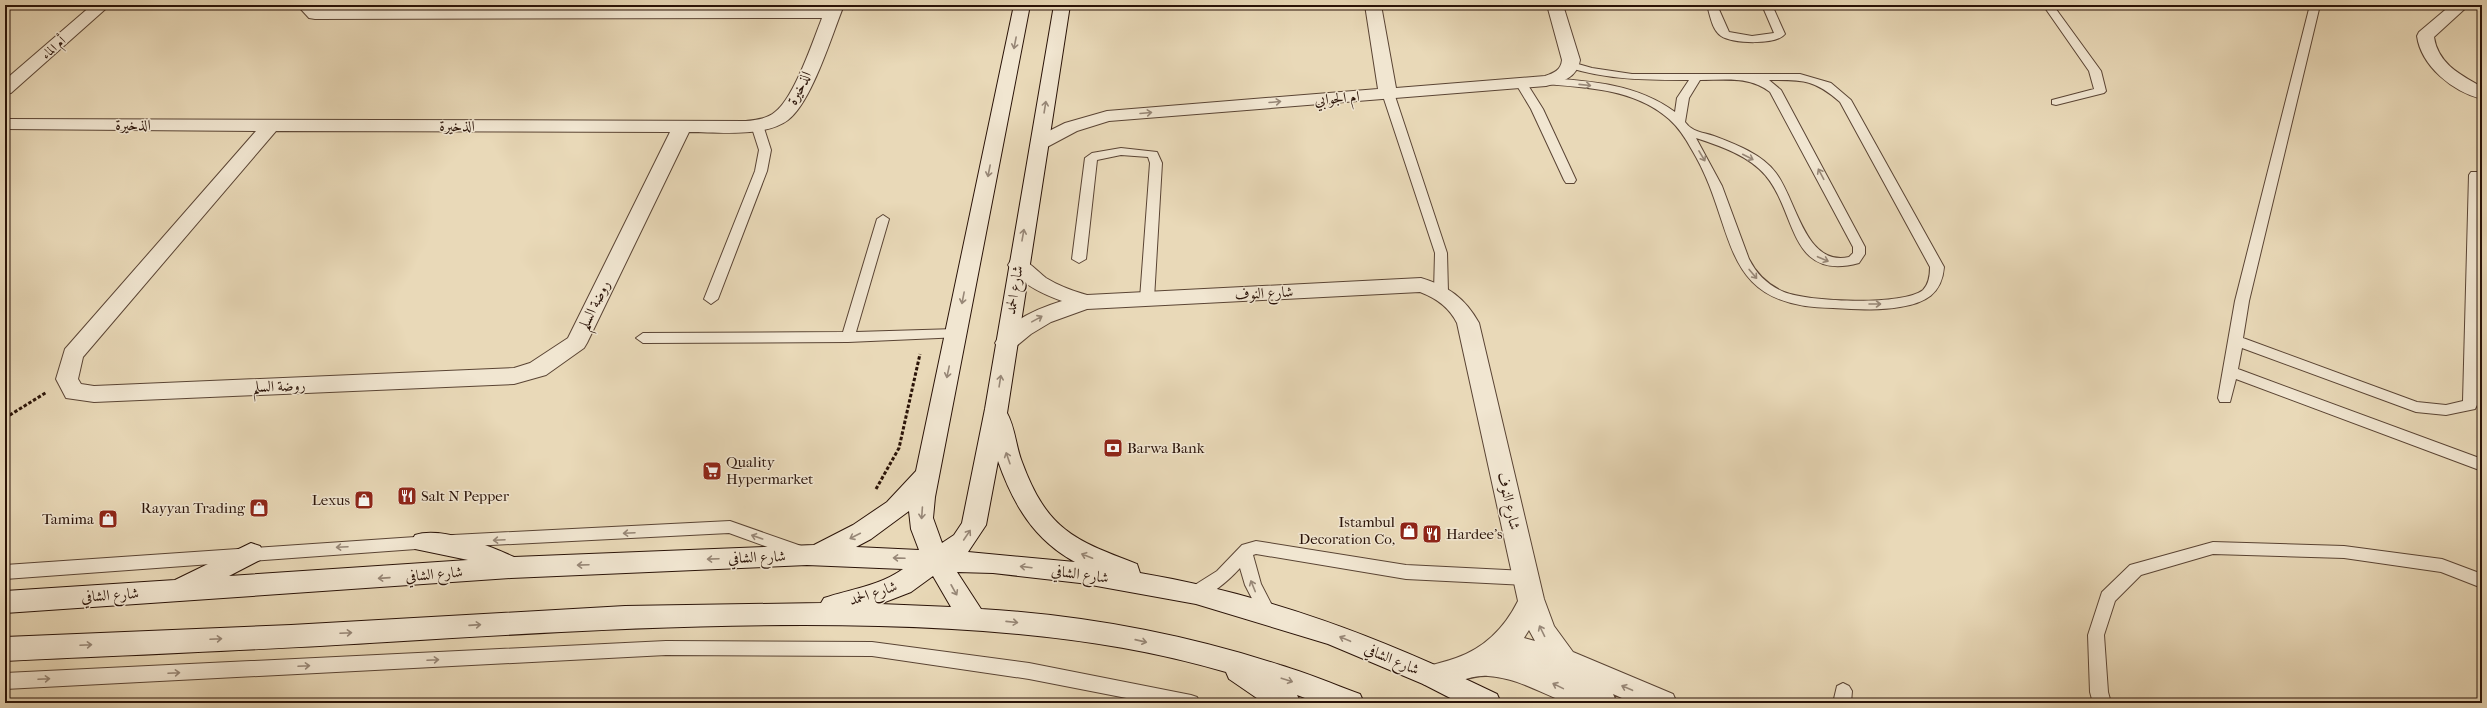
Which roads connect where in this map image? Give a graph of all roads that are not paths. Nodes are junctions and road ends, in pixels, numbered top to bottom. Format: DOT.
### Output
graph roads {
  1 [pos="102,5"];
  2 [pos="305,5"];
  3 [pos="1022,5"];
  4 [pos="1062,5"];
  5 [pos="1373,5"];
  6 [pos="1555,5"];
  7 [pos="1712,5"];
  8 [pos="1767,5"];
  9 [pos="2048,5"];
  10 [pos="2315,5"];
  11 [pos="2461,5"];
  12 [pos="834,9"];
  13 [pos="1571,65"];
  14 [pos="2447,73"];
  15 [pos="1746,76"];
  16 [pos="1697,77"];
  17 [pos="1546,81"];
  18 [pos="1522,84"];
  19 [pos="2482,86"];
  20 [pos="5,89"];
  21 [pos="1388,93"];
  22 [pos="2482,94"];
  23 [pos="2056,102"];
  24 [pos="1679,122"];
  25 [pos="5,124"];
  26 [pos="757,125"];
  27 [pos="271,126"];
  28 [pos="682,127"];
  29 [pos="1686,132"];
  30 [pos="1040,143"];
  31 [pos="2475,174"];
  32 [pos="1570,180"];
  33 [pos="883,219"];
  34 [pos="1079,258"];
  35 [pos="1018,265"];
  36 [pos="1441,292"];
  37 [pos="711,298"];
  38 [pos="1147,298"];
  39 [pos="1086,302"];
  40 [pos="956,334"];
  41 [pos="848,337"];
  42 [pos="643,338"];
  43 [pos="2236,341"];
  44 [pos="1006,343"];
  45 [pos="2232,372"];
  46 [pos="2225,398"];
  47 [pos="996,409"];
  48 [pos="2482,465"];
  49 [pos="927,475"];
  50 [pos="424,542"];
  51 [pos="250,553"];
  52 [pos="812,555"];
  53 [pos="1245,555"];
  54 [pos="938,560"];
  55 [pos="511,568"];
  56 [pos="5,572"];
  57 [pos="1527,578"];
  58 [pos="2482,581"];
  59 [pos="1162,586"];
  60 [pos="178,591"];
  61 [pos="1196,593"];
  62 [pos="5,602"];
  63 [pos="1530,604"];
  64 [pos="803,613"];
  65 [pos="1269,615"];
  66 [pos="974,619"];
  67 [pos="1504,644"];
  68 [pos="5,649"];
  69 [pos="1223,660"];
  70 [pos="1562,660"];
  71 [pos="1474,663"];
  72 [pos="1433,676"];
  73 [pos="5,681"];
  74 [pos="1191,703"];
  75 [pos="1287,703"];
  76 [pos="1350,703"];
  77 [pos="1487,703"];
  78 [pos="1594,703"];
  79 [pos="1603,703"];
  80 [pos="1663,703"];
  81 [pos="2102,703"];
  1 -- 20 [label="street, أم الماء"];
  2 -- 12 [label="street"];
  3 -- 40 [label="street, one-way"];
  30 -- 4 [label="street, شارع الحمد, one-way"];
  5 -- 21 [label="street"];
  6 -- 13 [label="street"];
  7 -- 8 [label="lane"];
  9 -- 23 [label="lane"];
  10 -- 43 [label="lane"];
  11 -- 14 [label="street"];
  12 -- 26 [label="street, الذخيرة"];
  13 -- 16 [label="lane"];
  13 -- 17 [label="street, ام الجوابي"];
  14 -- 19 [label="street"];
  14 -- 22 [label="street"];
  15 -- 16 [label="lane"];
  29 -- 15 [label="lane, one-way"];
  29 -- 15 [label="lane, one-way"];
  16 -- 24 [label="lane"];
  17 -- 18 [label="street, ام الجوابي"];
  17 -- 24 [label="lane, one-way"];
  18 -- 21 [label="street, ام الجوابي"];
  18 -- 32 [label="lane"];
  30 -- 21 [label="street, ام الجوابي, one-way"];
  21 -- 36 [label="lane"];
  24 -- 29 [label="lane"];
  25 -- 27 [label="street, الذخيرة"];
  26 -- 28 [label="street, الذخيرة"];
  26 -- 37 [label="lane"];
  27 -- 28 [label="street, الذخيرة"];
  27 -- 28 [label="street, روضة السلم"];
  35 -- 30 [label="street, شارع الحمد, one-way"];
  31 -- 43 [label="lane"];
  33 -- 41 [label="lane"];
  34 -- 38 [label="lane"];
  35 -- 39 [label="street, شارع النوف"];
  35 -- 44 [label="street, شارع الحمد"];
  36 -- 38 [label="street, شارع النوف"];
  36 -- 57 [label="street, شارع النوف"];
  38 -- 39 [label="street, شارع النوف"];
  44 -- 39 [label="street, شارع النوف, one-way"];
  40 -- 41 [label="lane"];
  40 -- 49 [label="street, one-way"];
  41 -- 42 [label="lane"];
  43 -- 45 [label="lane"];
  47 -- 44 [label="street, شارع الحمد, one-way"];
  45 -- 46 [label="lane"];
  45 -- 48 [label="lane"];
  54 -- 47 [label="street, شارع الحمد, one-way"];
  59 -- 47 [label="street, one-way"];
  49 -- 52 [label="street, one-way"];
  49 -- 54 [label="street, one-way"];
  50 -- 51 [label="lane, one-way"];
  52 -- 50 [label="lane, one-way"];
  50 -- 55 [label="street"];
  51 -- 56 [label="lane"];
  51 -- 60 [label="street"];
  54 -- 52 [label="street, شارع الشافي, one-way"];
  52 -- 55 [label="street, شارع الشافي, one-way"];
  53 -- 57 [label="lane"];
  53 -- 61 [label="lane"];
  65 -- 53 [label="lane, one-way"];
  59 -- 54 [label="street, شارع الشافي, one-way"];
  54 -- 64 [label="street, شارع الحمد"];
  54 -- 66 [label="street, one-way"];
  55 -- 60 [label="street, شارع الشافي, one-way"];
  57 -- 63 [label="street, شارع النوف"];
  58 -- 81 [label="lane"];
  59 -- 61 [label="street, شارع الشافي"];
  60 -- 62 [label="street, شارع الشافي"];
  61 -- 65 [label="street, شارع الشافي"];
  63 -- 67 [label="street"];
  70 -- 63 [label="street, one-way"];
  64 -- 66 [label="street"];
  68 -- 64 [label="street, one-way"];
  72 -- 65 [label="street, شارع الشافي, one-way"];
  66 -- 69 [label="street, one-way"];
  67 -- 70 [label="street"];
  67 -- 71 [label="street"];
  69 -- 75 [label="street"];
  69 -- 76 [label="street, one-way"];
  70 -- 79 [label="street"];
  80 -- 70 [label="street, one-way"];
  71 -- 72 [label="street"];
  78 -- 71 [label="street, one-way"];
  72 -- 77 [label="street, شارع الشافي"];
  73 -- 74 [label="lane, one-way"];
}
